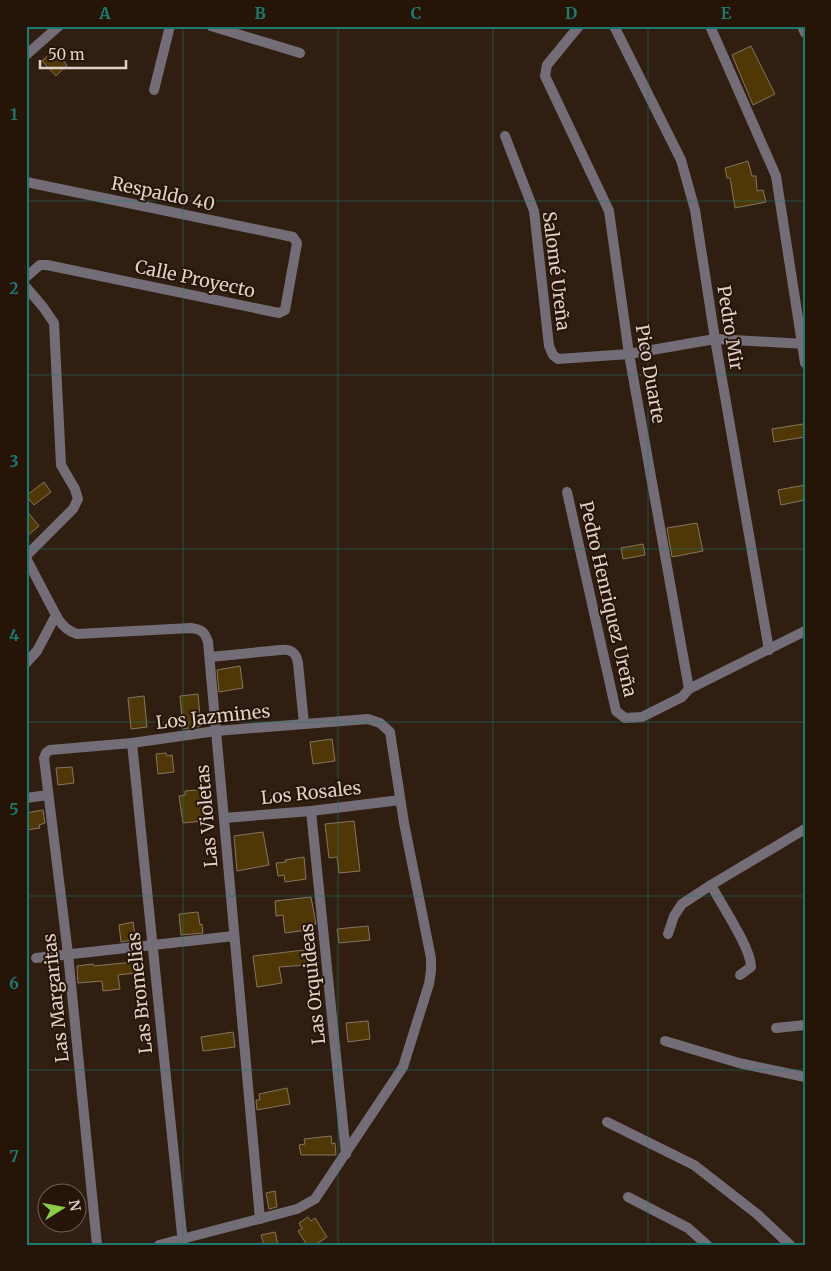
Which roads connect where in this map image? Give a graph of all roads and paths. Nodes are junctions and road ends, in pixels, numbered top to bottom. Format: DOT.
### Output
graph roads {
  1 [pos="58,26"];
  2 [pos="170,26"];
  3 [pos="211,26"];
  4 [pos="579,26"];
  5 [pos="614,26"];
  6 [pos="710,26"];
  7 [pos="802,26"];
  8 [pos="805,33"];
  9 [pos="300,53"];
  10 [pos="26,55"];
  11 [pos="154,90"];
  12 [pos="504,136"];
  13 [pos="26,182"];
  14 [pos="293,237"];
  15 [pos="26,277"];
  16 [pos="26,287"];
  17 [pos="715,339"];
  18 [pos="803,344"];
  19 [pos="629,354"];
  20 [pos="805,363"];
  21 [pos="567,492"];
  22 [pos="26,557"];
  23 [pos="56,615"];
  24 [pos="805,631"];
  25 [pos="769,650"];
  26 [pos="210,657"];
  27 [pos="26,663"];
  28 [pos="690,689"];
  29 [pos="304,724"];
  30 [pos="216,731"];
  31 [pos="132,743"];
  32 [pos="50,750"];
  33 [pos="48,796"];
  34 [pos="26,798"];
  35 [pos="400,800"];
  36 [pos="311,811"];
  37 [pos="224,818"];
  38 [pos="805,829"];
  39 [pos="711,885"];
  40 [pos="668,934"];
  41 [pos="234,936"];
  42 [pos="152,945"];
  43 [pos="68,954"];
  44 [pos="36,958"];
  45 [pos="740,976"];
  46 [pos="805,1025"];
  47 [pos="776,1028"];
  48 [pos="666,1041"];
  49 [pos="805,1077"];
  50 [pos="607,1122"];
  51 [pos="346,1154"];
  52 [pos="628,1197"];
  53 [pos="260,1219"];
  54 [pos="182,1242"];
  55 [pos="97,1245"];
  56 [pos="159,1245"];
  57 [pos="707,1245"];
  58 [pos="790,1245"];
  1 -- 10 [label="street"];
  2 -- 11 [label="street"];
  3 -- 9 [label="street"];
  4 -- 19 [label="street, Pico Duarte"];
  5 -- 17 [label="street, Pedro Mir"];
  6 -- 18 [label="street"];
  7 -- 8 [label="street"];
  12 -- 19 [label="street, Salomé Ureña"];
  13 -- 14 [label="street, Respaldo 40"];
  14 -- 15 [label="street, Calle Proyecto"];
  16 -- 22 [label="street, Las Violetas"];
  17 -- 18 [label="street"];
  17 -- 19 [label="street"];
  17 -- 25 [label="street, Pedro Mir"];
  18 -- 20 [label="street"];
  19 -- 28 [label="street, Pico Duarte"];
  21 -- 28 [label="street, Pedro Henriquez Ureña"];
  22 -- 23 [label="street, Las Violetas"];
  23 -- 26 [label="street, Las Violetas"];
  23 -- 27 [label="street"];
  24 -- 25 [label="street, Pedro Henriquez Ureña"];
  25 -- 28 [label="street, Pedro Henriquez Ureña"];
  26 -- 29 [label="street"];
  26 -- 30 [label="street, Las Violetas"];
  29 -- 30 [label="street, Los Jazmines"];
  29 -- 35 [label="street, Los Jazmines"];
  30 -- 31 [label="street, Los Jazmines"];
  30 -- 37 [label="street, Las Violetas"];
  31 -- 32 [label="street, Los Jazmines"];
  31 -- 42 [label="street, Las Bromelias"];
  32 -- 33 [label="street, Las Margaritas"];
  33 -- 34 [label="street"];
  33 -- 43 [label="street, Las Margaritas"];
  35 -- 36 [label="street, Los Rosales"];
  35 -- 51 [label="street"];
  36 -- 37 [label="street, Los Rosales"];
  36 -- 51 [label="street, Las Orquideas"];
  37 -- 41 [label="street, Las Violetas"];
  38 -- 39 [label="street"];
  39 -- 40 [label="street"];
  39 -- 45 [label="street"];
  41 -- 42 [label="street"];
  41 -- 53 [label="street, Las Violetas"];
  42 -- 43 [label="street"];
  42 -- 54 [label="street, Las Bromelias"];
  43 -- 44 [label="street"];
  43 -- 55 [label="street, Las Margaritas"];
  46 -- 47 [label="street"];
  48 -- 49 [label="street"];
  50 -- 58 [label="street"];
  51 -- 53 [label="street"];
  52 -- 57 [label="street"];
  53 -- 54 [label="street"];
  54 -- 56 [label="street"];
}
